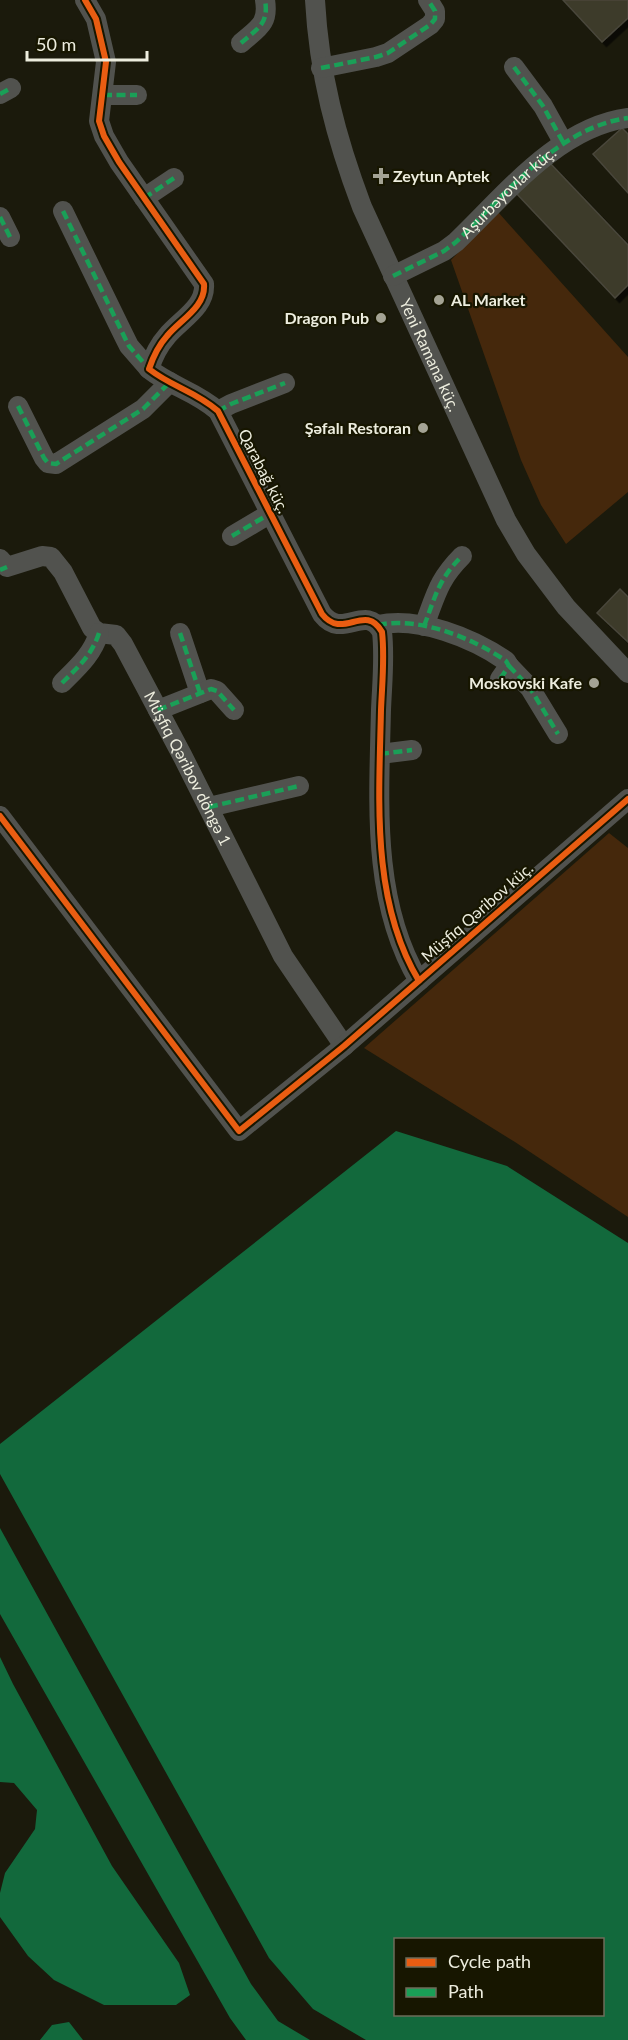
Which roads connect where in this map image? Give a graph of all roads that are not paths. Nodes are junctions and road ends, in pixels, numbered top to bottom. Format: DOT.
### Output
graph roads {
  1 [pos="85,0"];
  2 [pos="265,0"];
  3 [pos="315,0"];
  4 [pos="428,0"];
  5 [pos="241,43"];
  6 [pos="514,67"];
  7 [pos="321,68"];
  8 [pos="103,95"];
  9 [pos="137,95"];
  10 [pos="628,118"];
  11 [pos="563,142"];
  12 [pos="174,178"];
  13 [pos="144,198"];
  14 [pos="63,211"];
  15 [pos="0,217"];
  16 [pos="10,237"];
  17 [pos="393,276"];
  18 [pos="149,369"];
  19 [pos="170,382"];
  20 [pos="285,383"];
  21 [pos="18,406"];
  22 [pos="218,411"];
  23 [pos="270,513"];
  24 [pos="232,536"];
  25 [pos="462,556"];
  26 [pos="2,565"];
  27 [pos="378,625"];
  28 [pos="424,626"];
  29 [pos="99,633"];
  30 [pos="180,633"];
  31 [pos="628,672"];
  32 [pos="62,683"];
  33 [pos="200,693"];
  34 [pos="234,710"];
  35 [pos="158,711"];
  36 [pos="558,734"];
  37 [pos="412,750"];
  38 [pos="380,754"];
  39 [pos="299,786"];
  40 [pos="628,799"];
  41 [pos="208,807"];
  42 [pos="0,816"];
  43 [pos="419,981"];
  44 [pos="344,1046"];
  1 -- 8 [label="street"];
  2 -- 5 [label="street"];
  3 -- 7 [label="street, Yeni Ramana küç."];
  4 -- 7 [label="street"];
  6 -- 11 [label="street"];
  7 -- 17 [label="street, Yeni Ramana küç."];
  8 -- 9 [label="street"];
  8 -- 13 [label="street"];
  10 -- 11 [label="street, Aşurbəyovlar küç."];
  11 -- 17 [label="street, Aşurbəyovlar küç."];
  12 -- 13 [label="street"];
  13 -- 18 [label="street"];
  14 -- 18 [label="street, Qarabağ küç."];
  15 -- 16 [label="street"];
  17 -- 31 [label="street, Yeni Ramana küç."];
  18 -- 19 [label="street, Qarabağ küç."];
  19 -- 21 [label="street"];
  19 -- 22 [label="street, Qarabağ küç."];
  20 -- 22 [label="street"];
  22 -- 23 [label="street, Qarabağ küç."];
  23 -- 24 [label="street"];
  23 -- 27 [label="street, Qarabağ küç."];
  25 -- 28 [label="street"];
  26 -- 29 [label="street, Müşfiq Qəribov döngə 1"];
  27 -- 28 [label="street"];
  27 -- 38 [label="street"];
  28 -- 36 [label="street"];
  29 -- 32 [label="street"];
  29 -- 35 [label="street, Müşfiq Qəribov döngə 1"];
  30 -- 33 [label="street"];
  33 -- 34 [label="street"];
  33 -- 35 [label="street"];
  35 -- 41 [label="street, Müşfiq Qəribov döngə 1"];
  37 -- 38 [label="street"];
  38 -- 43 [label="street"];
  39 -- 41 [label="street"];
  40 -- 43 [label="street, Müşfiq Qəribov küç."];
  41 -- 44 [label="street, Müşfiq Qəribov döngə 1"];
  42 -- 44 [label="street, Müşfiq Qəribov küç."];
  43 -- 44 [label="street, Müşfiq Qəribov küç."];
}
